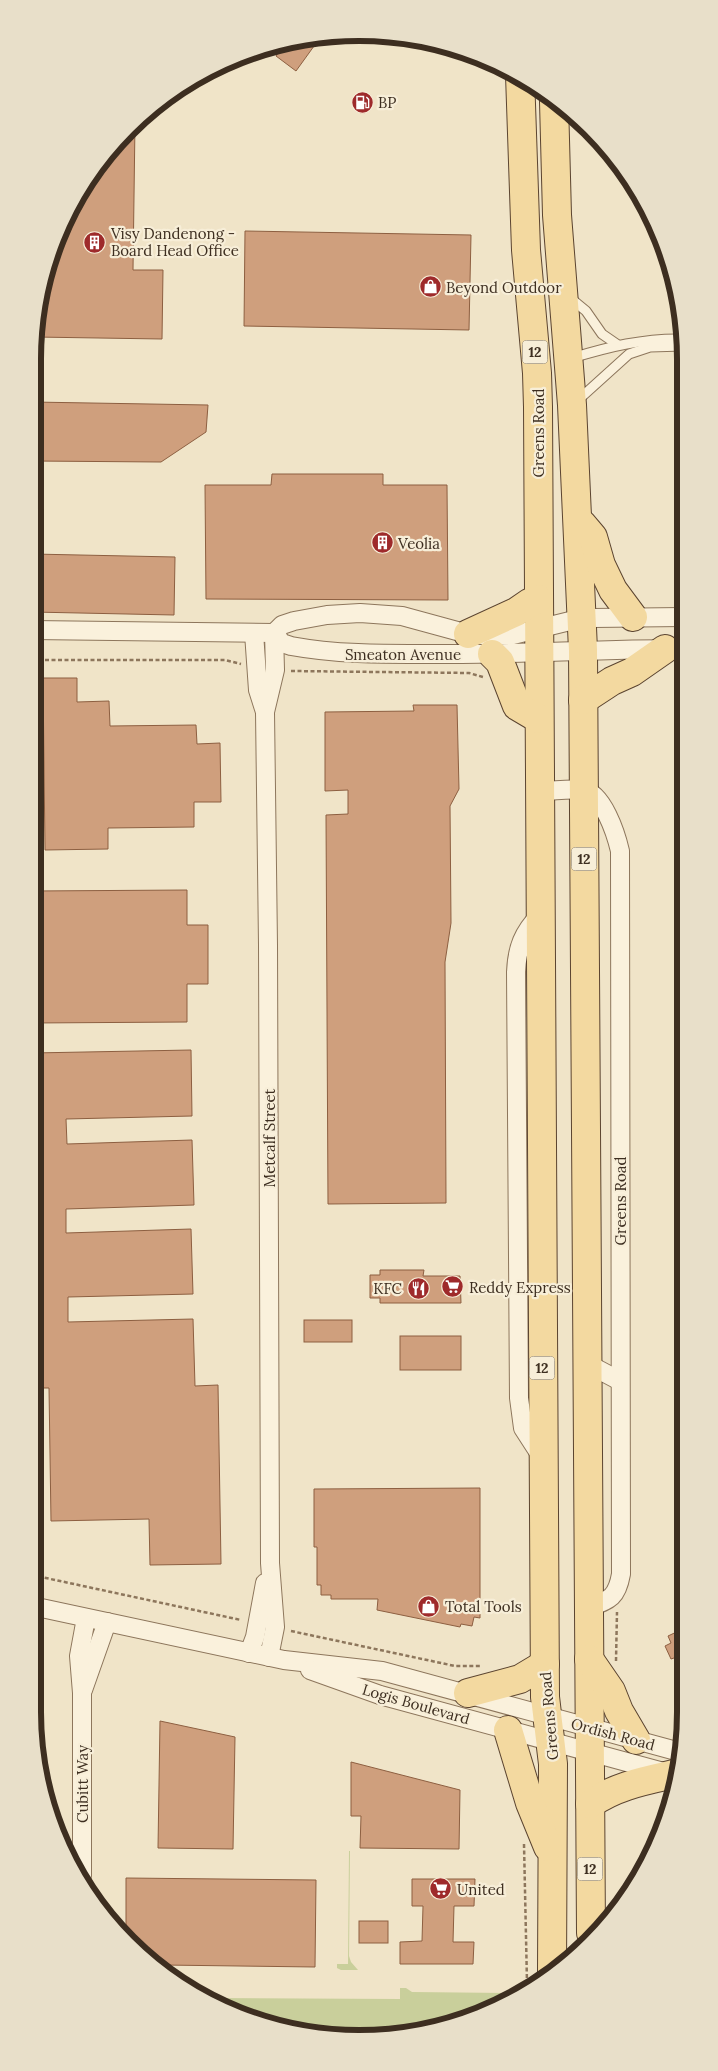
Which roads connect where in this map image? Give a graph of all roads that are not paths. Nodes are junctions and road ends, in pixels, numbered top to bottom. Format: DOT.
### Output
graph roads {
  1 [pos="520,85"];
  2 [pos="554,109"];
  3 [pos="563,292"];
  4 [pos="676,339"];
  5 [pos="618,345"];
  6 [pos="676,346"];
  7 [pos="569,359"];
  8 [pos="572,406"];
  9 [pos="577,519"];
  10 [pos="538,599"];
  11 [pos="633,617"];
  12 [pos="677,617"];
  13 [pos="582,619"];
  14 [pos="41,630"];
  15 [pos="254,633"];
  16 [pos="274,633"];
  17 [pos="468,634"];
  18 [pos="539,641"];
  19 [pos="674,649"];
  20 [pos="583,650"];
  21 [pos="492,654"];
  22 [pos="583,700"];
  23 [pos="266,712"];
  24 [pos="539,719"];
  25 [pos="584,790"];
  26 [pos="540,791"];
  27 [pos="588,1364"];
  28 [pos="620,1381"];
  29 [pos="270,1563"];
  30 [pos="590,1607"];
  31 [pos="41,1608"];
  32 [pos="86,1618"];
  33 [pos="107,1622"];
  34 [pos="249,1653"];
  35 [pos="276,1659"];
  36 [pos="589,1659"];
  37 [pos="545,1664"];
  38 [pos="82,1693"];
  39 [pos="468,1693"];
  40 [pos="548,1729"];
  41 [pos="508,1730"];
  42 [pos="589,1740"];
  43 [pos="636,1740"];
  44 [pos="672,1764"];
  45 [pos="672,1766"];
  46 [pos="672,1769"];
  47 [pos="590,1804"];
  48 [pos="553,1860"];
  49 [pos="82,1867"];
  50 [pos="591,1930"];
  51 [pos="552,1964"];
  1 -- 10 [label="main road, Greens Road / 12"];
  2 -- 3 [label="main road, 12"];
  3 -- 5 [label="lane"];
  3 -- 7 [label="main road, 12"];
  4 -- 5 [label="lane"];
  5 -- 7 [label="lane"];
  6 -- 8 [label="lane"];
  7 -- 8 [label="main road, 12"];
  8 -- 9 [label="main road, 12"];
  9 -- 11 [label="main road"];
  9 -- 13 [label="main road, 12"];
  10 -- 17 [label="main road"];
  10 -- 18 [label="main road, Greens Road / 12"];
  11 -- 12 [label="street"];
  11 -- 13 [label="street"];
  13 -- 18 [label="street"];
  13 -- 20 [label="main road, 12"];
  14 -- 15 [label="street"];
  15 -- 16 [label="street"];
  15 -- 23 [label="street, Metcalf Street"];
  16 -- 17 [label="street, Smeaton Avenue"];
  16 -- 21 [label="street, Smeaton Avenue"];
  16 -- 23 [label="street, Metcalf Street"];
  17 -- 18 [label="street, Smeaton Avenue"];
  18 -- 20 [label="street"];
  18 -- 21 [label="street, Smeaton Avenue"];
  18 -- 24 [label="main road, Greens Road / 12"];
  19 -- 20 [label="street"];
  19 -- 22 [label="main road"];
  20 -- 22 [label="main road, 12"];
  21 -- 24 [label="main road"];
  22 -- 25 [label="main road, 12"];
  23 -- 29 [label="street, Metcalf Street"];
  24 -- 26 [label="main road, Greens Road / 12"];
  25 -- 26 [label="street"];
  25 -- 27 [label="main road, 12"];
  25 -- 28 [label="street, Greens Road"];
  26 -- 37 [label="main road, Greens Road / 12"];
  27 -- 28 [label="street"];
  27 -- 30 [label="main road, 12"];
  28 -- 30 [label="street, Greens Road"];
  29 -- 34 [label="street, Metcalf Street"];
  29 -- 35 [label="street, Metcalf Street"];
  30 -- 36 [label="main road, 12"];
  31 -- 32 [label="street, Logis Boulevard"];
  32 -- 33 [label="street, Logis Boulevard"];
  32 -- 38 [label="street, Cubitt Way"];
  33 -- 34 [label="street, Logis Boulevard"];
  33 -- 38 [label="street, Cubitt Way"];
  34 -- 35 [label="street, Logis Boulevard"];
  35 -- 39 [label="street, Logis Boulevard"];
  35 -- 41 [label="street, Logis Boulevard"];
  36 -- 42 [label="main road, 12"];
  36 -- 43 [label="main road"];
  37 -- 39 [label="main road"];
  37 -- 40 [label="main road, Greens Road / 12"];
  38 -- 49 [label="street, Cubitt Way"];
  39 -- 40 [label="street, Logis Boulevard"];
  40 -- 41 [label="street, Logis Boulevard"];
  40 -- 42 [label="street, Ordish Road"];
  40 -- 42 [label="street, Ordish Road"];
  40 -- 48 [label="main road, Greens Road / 12"];
  41 -- 48 [label="main road"];
  42 -- 43 [label="street, Ordish Road"];
  42 -- 45 [label="street, Ordish Road"];
  42 -- 47 [label="main road, 12"];
  43 -- 44 [label="street, Ordish Road"];
  46 -- 47 [label="main road"];
  47 -- 50 [label="main road, 12"];
  48 -- 51 [label="main road, Greens Road / 12"];
}
